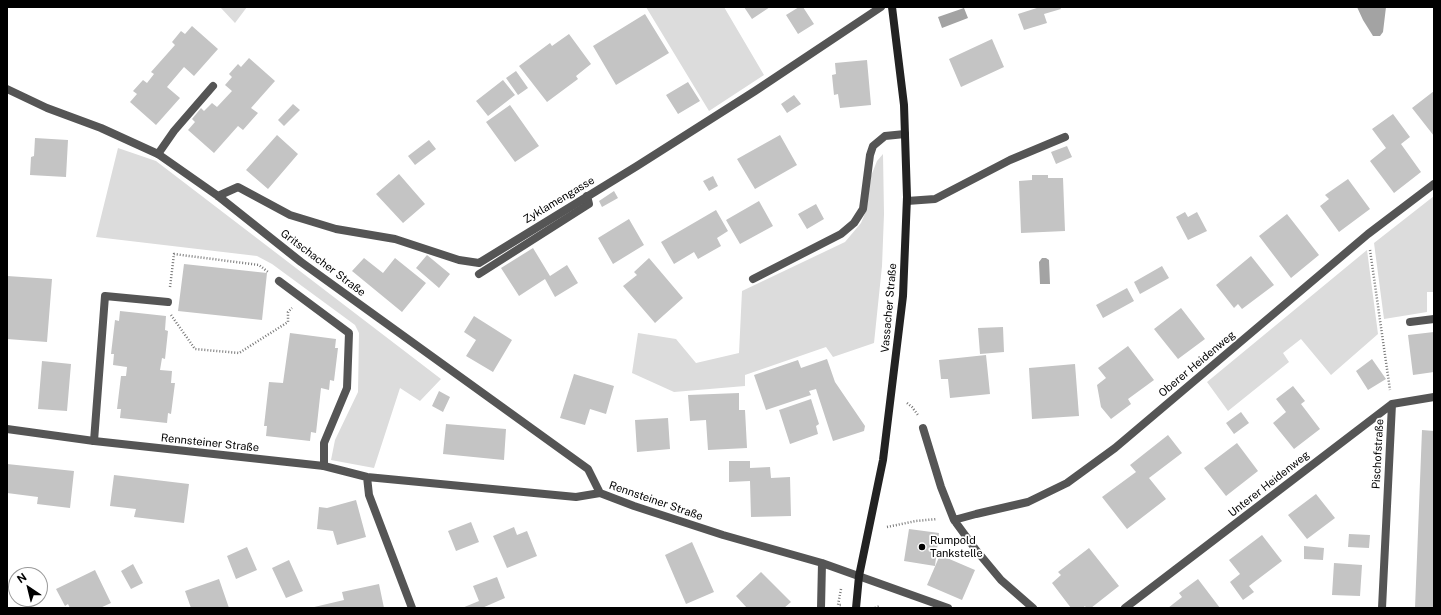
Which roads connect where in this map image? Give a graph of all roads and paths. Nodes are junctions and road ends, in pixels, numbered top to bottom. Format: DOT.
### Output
graph roads {
  1 [pos="881,7"];
  2 [pos="892,7"];
  3 [pos="212,86"];
  4 [pos="7,89"];
  5 [pos="905,134"];
  6 [pos="1065,137"];
  7 [pos="158,154"];
  8 [pos="1434,184"];
  9 [pos="218,196"];
  10 [pos="587,196"];
  11 [pos="907,201"];
  12 [pos="1368,234"];
  13 [pos="479,274"];
  14 [pos="753,279"];
  15 [pos="279,281"];
  16 [pos="301,298"];
  17 [pos="168,302"];
  18 [pos="1434,319"];
  19 [pos="1410,322"];
  20 [pos="1434,397"];
  21 [pos="1392,404"];
  22 [pos="923,428"];
  23 [pos="7,429"];
  24 [pos="94,441"];
  25 [pos="324,466"];
  26 [pos="367,478"];
  27 [pos="600,493"];
  28 [pos="954,520"];
  29 [pos="887,527"];
  30 [pos="822,563"];
  31 [pos="859,576"];
  32 [pos="880,606"];
  33 [pos="412,608"];
  34 [pos="820,608"];
  35 [pos="856,608"];
  36 [pos="875,608"];
  37 [pos="948,608"];
  38 [pos="1033,608"];
  39 [pos="1125,608"];
  40 [pos="1382,608"];
  1 -- 10 [label="street, Zyklamengasse"];
  2 -- 5 [label="main road, Vassacher Straße"];
  3 -- 7 [label="street"];
  4 -- 7 [label="street, Gritschacher Straße"];
  5 -- 11 [label="main road, Vassacher Straße"];
  5 -- 14 [label="street"];
  6 -- 11 [label="street"];
  7 -- 9 [label="street, Gritschacher Straße"];
  8 -- 12 [label="street, Oberer Heidenweg"];
  9 -- 10 [label="street, Zyklamengasse"];
  9 -- 27 [label="street, Gritschacher Straße"];
  10 -- 13 [label="street"];
  11 -- 31 [label="main road, Vassacher Straße"];
  12 -- 21 [label="path"];
  12 -- 28 [label="street, Oberer Heidenweg"];
  15 -- 16 [label="street"];
  15 -- 17 [label="path"];
  16 -- 17 [label="path"];
  16 -- 25 [label="street"];
  17 -- 24 [label="street"];
  18 -- 19 [label="street"];
  20 -- 21 [label="street, Unterer Heidenweg"];
  21 -- 39 [label="street, Unterer Heidenweg"];
  21 -- 40 [label="street, Pischofstraße"];
  22 -- 28 [label="street"];
  23 -- 24 [label="street, Rennsteiner Straße"];
  24 -- 25 [label="street, Rennsteiner Straße"];
  25 -- 26 [label="street, Rennsteiner Straße"];
  26 -- 27 [label="street, Rennsteiner Straße"];
  26 -- 33 [label="street"];
  27 -- 30 [label="street, Rennsteiner Straße"];
  28 -- 29 [label="path"];
  28 -- 38 [label="street"];
  30 -- 31 [label="street, Rennsteiner Straße"];
  30 -- 34 [label="street"];
  31 -- 35 [label="main road, Vassacher Straße"];
  31 -- 37 [label="street, Rennsteiner Straße"];
  32 -- 36 [label="path"];
}
